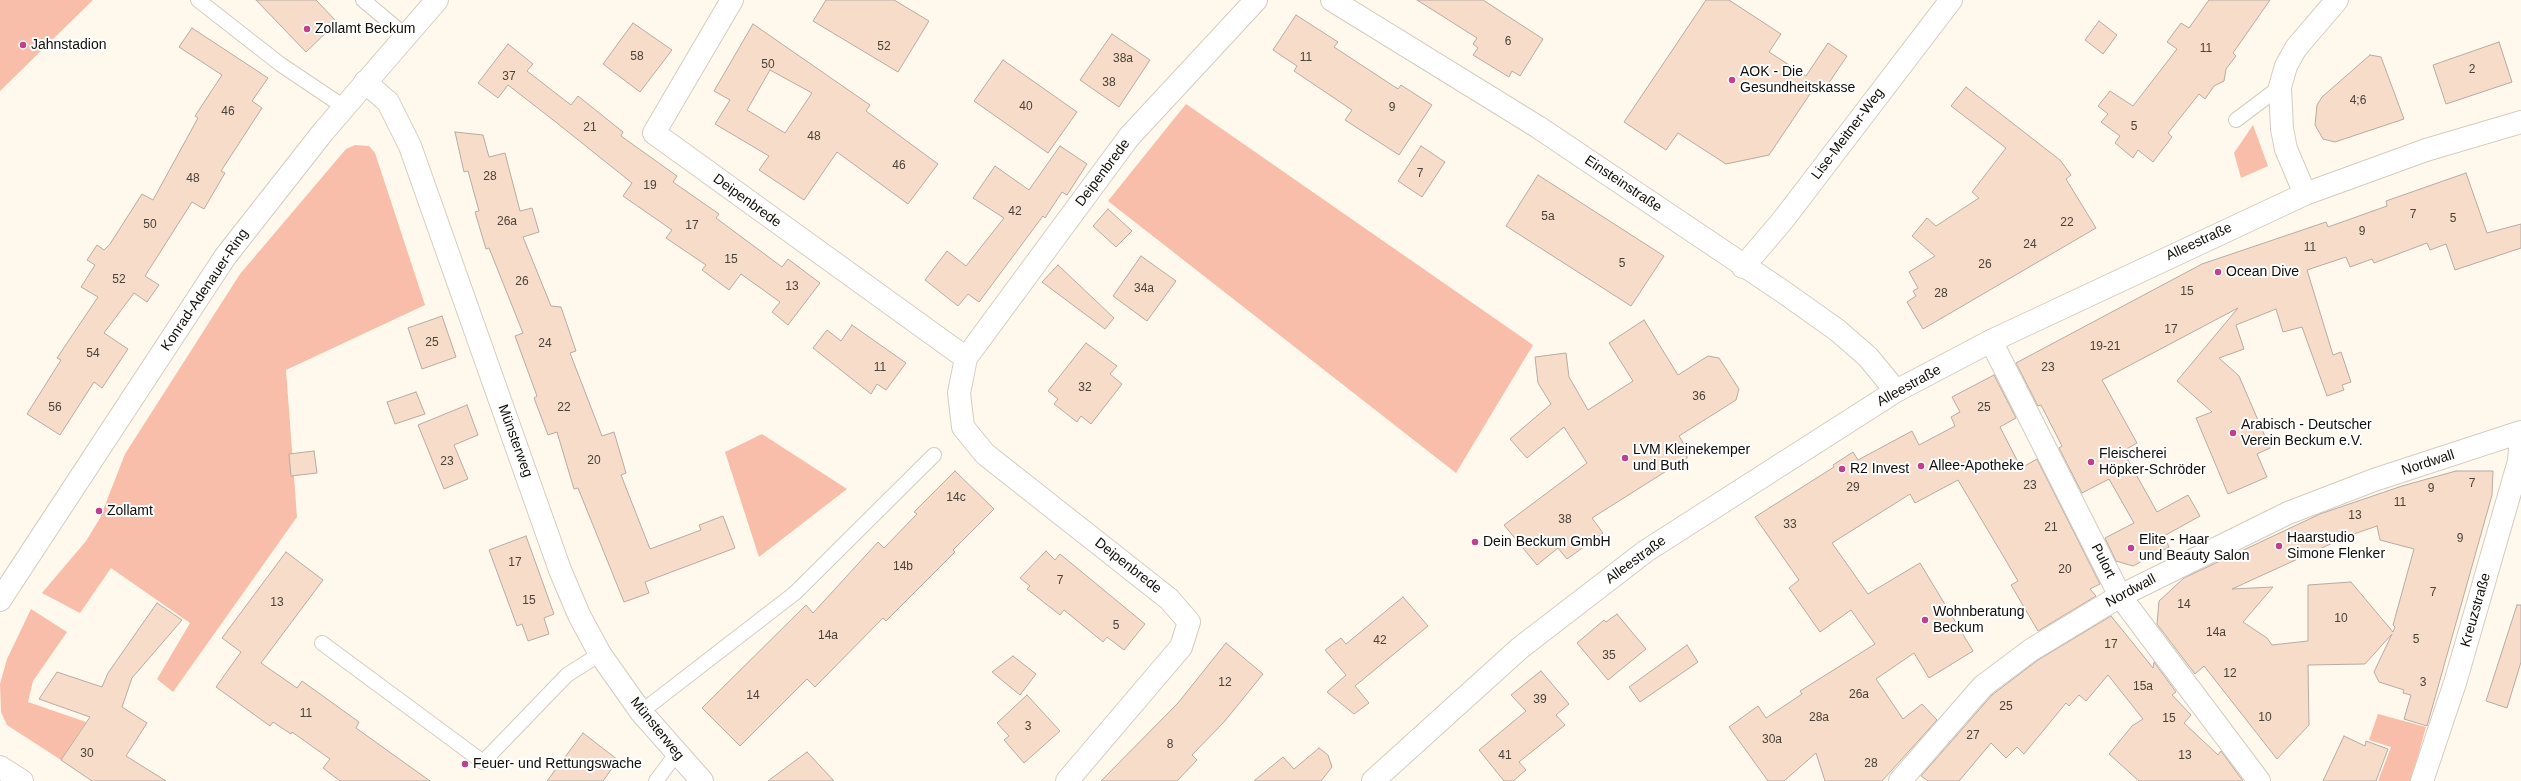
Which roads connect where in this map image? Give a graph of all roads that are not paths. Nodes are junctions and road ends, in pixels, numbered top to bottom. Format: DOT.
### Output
graph roads {
  1 [pos="198,0"];
  2 [pos="363,0"];
  3 [pos="437,0"];
  4 [pos="732,0"];
  5 [pos="1256,0"];
  6 [pos="1332,0"];
  7 [pos="1951,0"];
  8 [pos="2337,0"];
  9 [pos="406,36"];
  10 [pos="365,82"];
  11 [pos="2280,87"];
  12 [pos="344,107"];
  13 [pos="2236,120"];
  14 [pos="2521,122"];
  15 [pos="2305,194"];
  16 [pos="1743,267"];
  17 [pos="1991,340"];
  18 [pos="966,358"];
  19 [pos="1896,391"];
  20 [pos="2521,432"];
  21 [pos="2521,436"];
  22 [pos="934,455"];
  23 [pos="2120,596"];
  24 [pos="0,600"];
  25 [pos="322,643"];
  26 [pos="600,654"];
  27 [pos="641,712"];
  28 [pos="676,754"];
  29 [pos="0,767"];
  30 [pos="22,781"];
  31 [pos="656,781"];
  32 [pos="702,781"];
  33 [pos="1067,781"];
  34 [pos="1373,781"];
  35 [pos="1900,781"];
  36 [pos="2259,781"];
  37 [pos="2422,781"];
  1 -- 12 [label="lane"];
  2 -- 9 [label="lane"];
  3 -- 9 [label="street, Konrad-Adenauer-Ring"];
  4 -- 18 [label="street, Deipenbrede"];
  5 -- 18 [label="street, Deipenbrede"];
  6 -- 16 [label="street, Einsteinstraße"];
  7 -- 16 [label="street, Lise-Meitner-Weg"];
  8 -- 11 [label="street"];
  9 -- 10 [label="street, Konrad-Adenauer-Ring"];
  10 -- 12 [label="street, Konrad-Adenauer-Ring"];
  10 -- 26 [label="street, Münsterweg"];
  11 -- 13 [label="lane"];
  11 -- 15 [label="street"];
  12 -- 24 [label="street, Konrad-Adenauer-Ring"];
  14 -- 15 [label="street, Alleestraße"];
  15 -- 17 [label="street, Alleestraße"];
  16 -- 19 [label="street, Einsteinstraße"];
  17 -- 19 [label="street, Alleestraße"];
  17 -- 23 [label="street, Pulort"];
  18 -- 33 [label="street, Deipenbrede"];
  19 -- 34 [label="street, Alleestraße"];
  20 -- 23 [label="street, Nordwall"];
  21 -- 37 [label="street, Kreuzstraße"];
  22 -- 27 [label="lane"];
  23 -- 35 [label="street, Nordwall"];
  23 -- 36 [label="street, Pulort"];
  25 -- 26 [label="lane"];
  26 -- 27 [label="street, Münsterweg"];
  27 -- 28 [label="street, Münsterweg"];
  28 -- 31 [label="lane"];
  28 -- 32 [label="street, Münsterweg"];
  29 -- 30 [label="street"];
}
